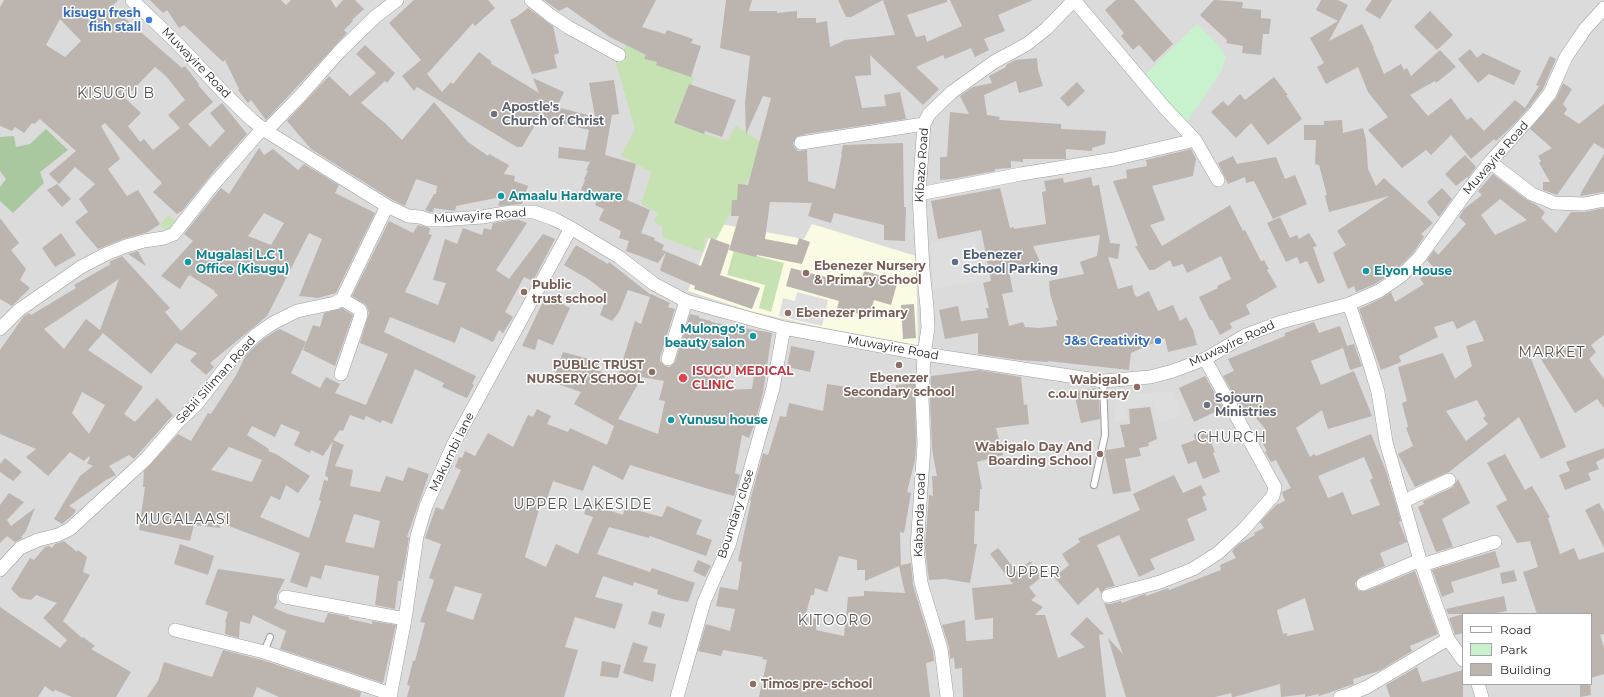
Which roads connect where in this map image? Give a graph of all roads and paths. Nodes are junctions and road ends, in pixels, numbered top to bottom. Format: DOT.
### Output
graph roads {
  1 [pos="132,0"];
  2 [pos="397,0"];
  3 [pos="531,0"];
  4 [pos="1074,0"];
  5 [pos="1604,8"];
  6 [pos="619,54"];
  7 [pos="924,124"];
  8 [pos="264,130"];
  9 [pos="1195,140"];
  10 [pos="801,143"];
  11 [pos="1490,162"];
  12 [pos="1218,180"];
  13 [pos="919,194"];
  14 [pos="1604,200"];
  15 [pos="387,206"];
  16 [pos="571,228"];
  17 [pos="342,299"];
  18 [pos="686,300"];
  19 [pos="1349,304"];
  20 [pos="784,328"];
  21 [pos="0,329"];
  22 [pos="924,354"];
  23 [pos="668,359"];
  24 [pos="1205,359"];
  25 [pos="342,374"];
  26 [pos="1104,381"];
  27 [pos="1449,480"];
  28 [pos="1094,485"];
  29 [pos="1404,501"];
  30 [pos="1495,542"];
  31 [pos="1421,562"];
  32 [pos="0,570"];
  33 [pos="1364,584"];
  34 [pos="1108,596"];
  35 [pos="284,597"];
  36 [pos="405,619"];
  37 [pos="175,630"];
  38 [pos="270,637"];
  39 [pos="1448,640"];
  40 [pos="264,652"];
  41 [pos="1462,659"];
  42 [pos="1478,685"];
  43 [pos="390,695"];
  44 [pos="677,697"];
  45 [pos="947,697"];
  46 [pos="1340,697"];
  47 [pos="1482,697"];
  1 -- 8 [label="street, Muwayire Road"];
  2 -- 8 [label="street"];
  3 -- 6 [label="street"];
  4 -- 7 [label="street, Kibazo Road"];
  4 -- 9 [label="street"];
  5 -- 11 [label="street, Muwayire Road"];
  7 -- 10 [label="street"];
  7 -- 13 [label="street, Kibazo Road"];
  8 -- 15 [label="street, Muwayire Road"];
  8 -- 21 [label="street"];
  9 -- 12 [label="street"];
  9 -- 13 [label="street"];
  11 -- 14 [label="street"];
  11 -- 19 [label="street, Muwayire Road"];
  13 -- 22 [label="street, Kibazo Road"];
  15 -- 16 [label="street, Muwayire Road"];
  15 -- 17 [label="street"];
  16 -- 18 [label="street, Muwayire Road"];
  16 -- 36 [label="street, Makumbi lane"];
  17 -- 25 [label="street"];
  17 -- 32 [label="street, Sebii Siliman Road"];
  18 -- 20 [label="street, Muwayire Road"];
  18 -- 23 [label="street"];
  19 -- 24 [label="street, Muwayire Road"];
  19 -- 29 [label="street"];
  20 -- 22 [label="street, Muwayire Road"];
  20 -- 44 [label="street, Boundary close"];
  22 -- 26 [label="street, Muwayire Road"];
  22 -- 45 [label="street, Kabanda road"];
  24 -- 26 [label="street, Muwayire Road"];
  24 -- 34 [label="street"];
  26 -- 28 [label="lane"];
  27 -- 29 [label="street"];
  29 -- 31 [label="street"];
  30 -- 31 [label="street"];
  31 -- 33 [label="street"];
  31 -- 39 [label="street"];
  35 -- 36 [label="street"];
  36 -- 43 [label="street, Makumbi lane"];
  37 -- 40 [label="street"];
  38 -- 40 [label="lane"];
  39 -- 41 [label="street"];
  39 -- 46 [label="street"];
  40 -- 43 [label="street"];
  42 -- 47 [label="street"];
}
